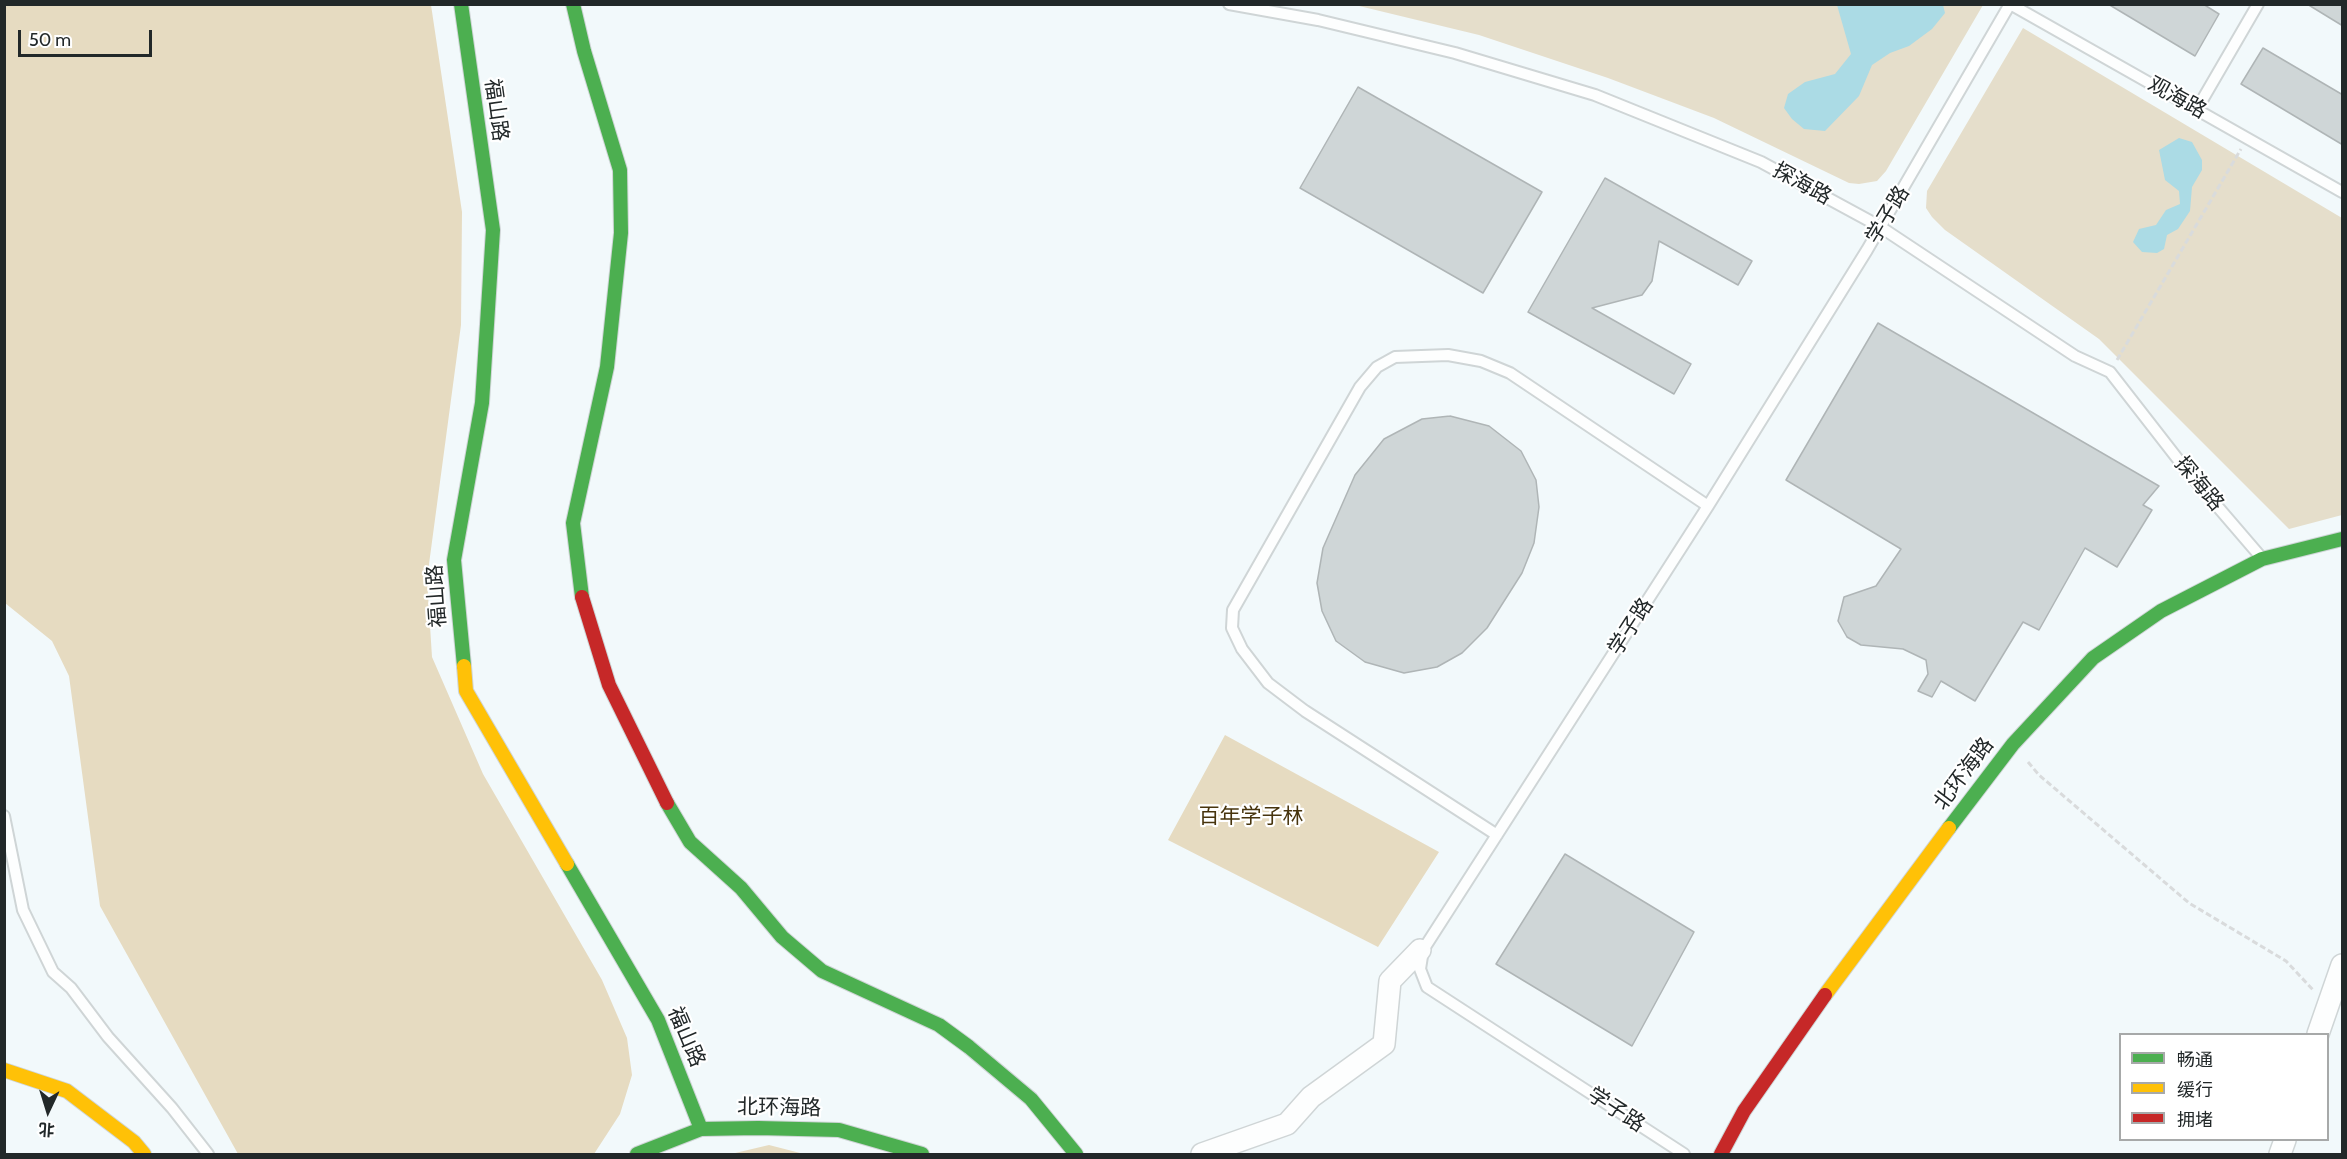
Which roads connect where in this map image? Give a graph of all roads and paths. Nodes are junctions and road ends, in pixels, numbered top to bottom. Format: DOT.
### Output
graph roads {
  1 [pos="462,4"];
  2 [pos="573,4"];
  3 [pos="1229,4"];
  4 [pos="2010,4"];
  5 [pos="2258,4"];
  6 [pos="2197,109"];
  7 [pos="2248,137"];
  8 [pos="2343,192"];
  9 [pos="1879,226"];
  10 [pos="2110,372"];
  11 [pos="1708,507"];
  12 [pos="2343,539"];
  13 [pos="2262,559"];
  14 [pos="2013,744"];
  15 [pos="4,816"];
  16 [pos="1497,835"];
  17 [pos="1420,950"];
  18 [pos="2343,965"];
  19 [pos="2328,1005"];
  20 [pos="2319,1033"];
  21 [pos="4,1070"];
  22 [pos="700,1129"];
  23 [pos="144,1155"];
  24 [pos="208,1155"];
  25 [pos="637,1155"];
  26 [pos="922,1155"];
  27 [pos="1076,1155"];
  28 [pos="1202,1155"];
  29 [pos="1684,1155"];
  30 [pos="1721,1155"];
  1 -- 22 [label="main road, 福山路"];
  2 -- 27 [label="main road"];
  3 -- 9 [label="lane, 探海路"];
  4 -- 6 [label="lane, 观海路"];
  4 -- 9 [label="lane, 学子路"];
  5 -- 6 [label="lane"];
  6 -- 7 [label="lane, 观海路"];
  7 -- 8 [label="lane, 观海路"];
  7 -- 10 [label="path"];
  9 -- 10 [label="lane, 探海路"];
  9 -- 11 [label="lane, 学子路"];
  10 -- 13 [label="lane, 探海路"];
  11 -- 16 [label="lane, 学子路"];
  11 -- 16 [label="lane"];
  12 -- 13 [label="main road, 北环海路"];
  13 -- 14 [label="main road, 北环海路"];
  14 -- 19 [label="path"];
  14 -- 30 [label="main road, 北环海路"];
  15 -- 24 [label="lane"];
  16 -- 29 [label="lane, 学子路"];
  17 -- 28 [label="street"];
  18 -- 19 [label="street"];
  19 -- 20 [label="street"];
  21 -- 23 [label="main road"];
  22 -- 25 [label="main road, 北环海路"];
  22 -- 26 [label="main road, 北环海路"];
}
